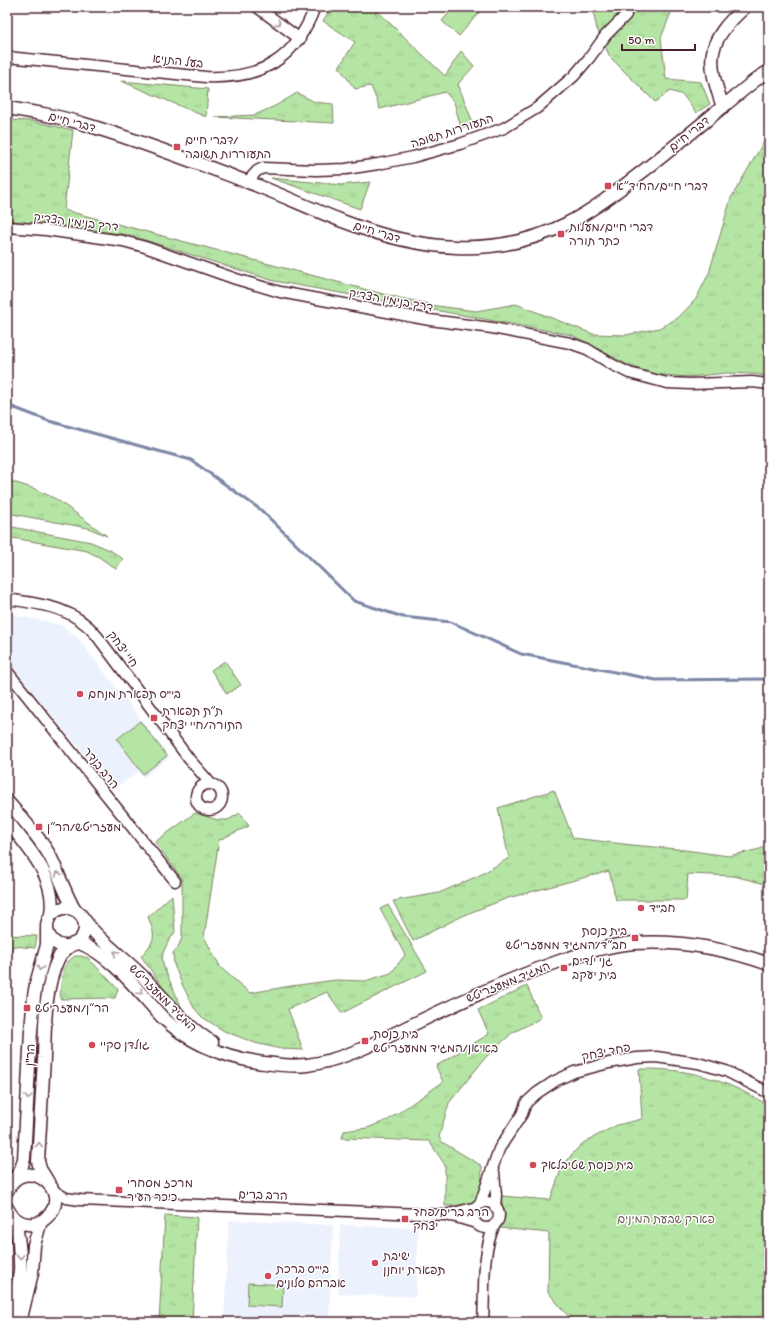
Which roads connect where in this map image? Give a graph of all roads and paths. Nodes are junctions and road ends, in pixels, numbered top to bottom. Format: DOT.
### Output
graph roads {
  1 [pos="257,7"];
  2 [pos="315,7"];
  3 [pos="745,7"];
  4 [pos="626,15"];
  5 [pos="300,39"];
  6 [pos="7,57"];
  7 [pos="769,72"];
  8 [pos="723,107"];
  9 [pos="7,108"];
  10 [pos="247,182"];
  11 [pos="7,227"];
  12 [pos="769,384"];
  13 [pos="7,599"];
  14 [pos="7,671"];
  15 [pos="189,759"];
  16 [pos="211,784"];
  17 [pos="198,790"];
  18 [pos="7,800"];
  19 [pos="7,821"];
  20 [pos="175,881"];
  21 [pos="51,914"];
  22 [pos="78,914"];
  23 [pos="47,930"];
  24 [pos="75,943"];
  25 [pos="769,964"];
  26 [pos="255,1061"];
  27 [pos="769,1093"];
  28 [pos="493,1170"];
  29 [pos="14,1180"];
  30 [pos="51,1187"];
  31 [pos="7,1191"];
  32 [pos="80,1200"];
  33 [pos="479,1206"];
  34 [pos="496,1207"];
  35 [pos="7,1208"];
  36 [pos="53,1209"];
  37 [pos="445,1215"];
  38 [pos="15,1219"];
  39 [pos="41,1221"];
  40 [pos="477,1224"];
  41 [pos="495,1224"];
  42 [pos="486,1254"];
  43 [pos="7,1322"];
  44 [pos="20,1322"];
  45 [pos="483,1322"];
  1 -- 5 [label="street, one-way"];
  2 -- 5 [label="street, בעל התניא"];
  3 -- 8 [label="street"];
  4 -- 10 [label="street, התעוררות תשובה"];
  5 -- 6 [label="street, בעל התניא"];
  7 -- 8 [label="street, דברי חיים"];
  8 -- 10 [label="street, דברי חיים"];
  9 -- 10 [label="street, דברי חיים"];
  11 -- 12 [label="street, דרך בנימין הצדיק"];
  13 -- 15 [label="street, חיי יצחק"];
  14 -- 20 [label="street, הרב בנדר"];
  15 -- 16 [label="street, חיי יצחק"];
  15 -- 17 [label="street, חיי יצחק"];
  16 -- 17 [label="street"];
  16 -- 17 [label="street"];
  22 -- 18 [label="street, המגיד ממעזריטש, one-way"];
  19 -- 21 [label="street"];
  21 -- 22 [label="street"];
  21 -- 23 [label="street"];
  22 -- 24 [label="street"];
  26 -- 22 [label="street, המגיד ממעזריטש, one-way"];
  23 -- 24 [label="street"];
  23 -- 29 [label="street, הר\"ן, one-way"];
  24 -- 26 [label="street, המגיד ממעזריטש, one-way"];
  30 -- 24 [label="street, הר\"ן, one-way"];
  25 -- 26 [label="street, המגיד ממעזריטש"];
  27 -- 28 [label="street, פחד יצחק"];
  28 -- 33 [label="street, פחד יצחק"];
  28 -- 34 [label="street, פחד יצחק"];
  29 -- 30 [label="street"];
  29 -- 31 [label="street, הר\"ן"];
  30 -- 32 [label="street, הרב ברים"];
  30 -- 36 [label="street"];
  32 -- 36 [label="street, הרב ברים"];
  32 -- 37 [label="street, הרב ברים"];
  33 -- 34 [label="street"];
  33 -- 37 [label="street, הרב ברים"];
  33 -- 40 [label="street"];
  34 -- 41 [label="street"];
  35 -- 38 [label="street"];
  36 -- 39 [label="street"];
  37 -- 40 [label="street, הרב ברים"];
  38 -- 39 [label="street"];
  38 -- 43 [label="street, one-way"];
  39 -- 44 [label="street"];
  40 -- 41 [label="street"];
  40 -- 42 [label="street"];
  41 -- 42 [label="street"];
  42 -- 45 [label="street"];
}
